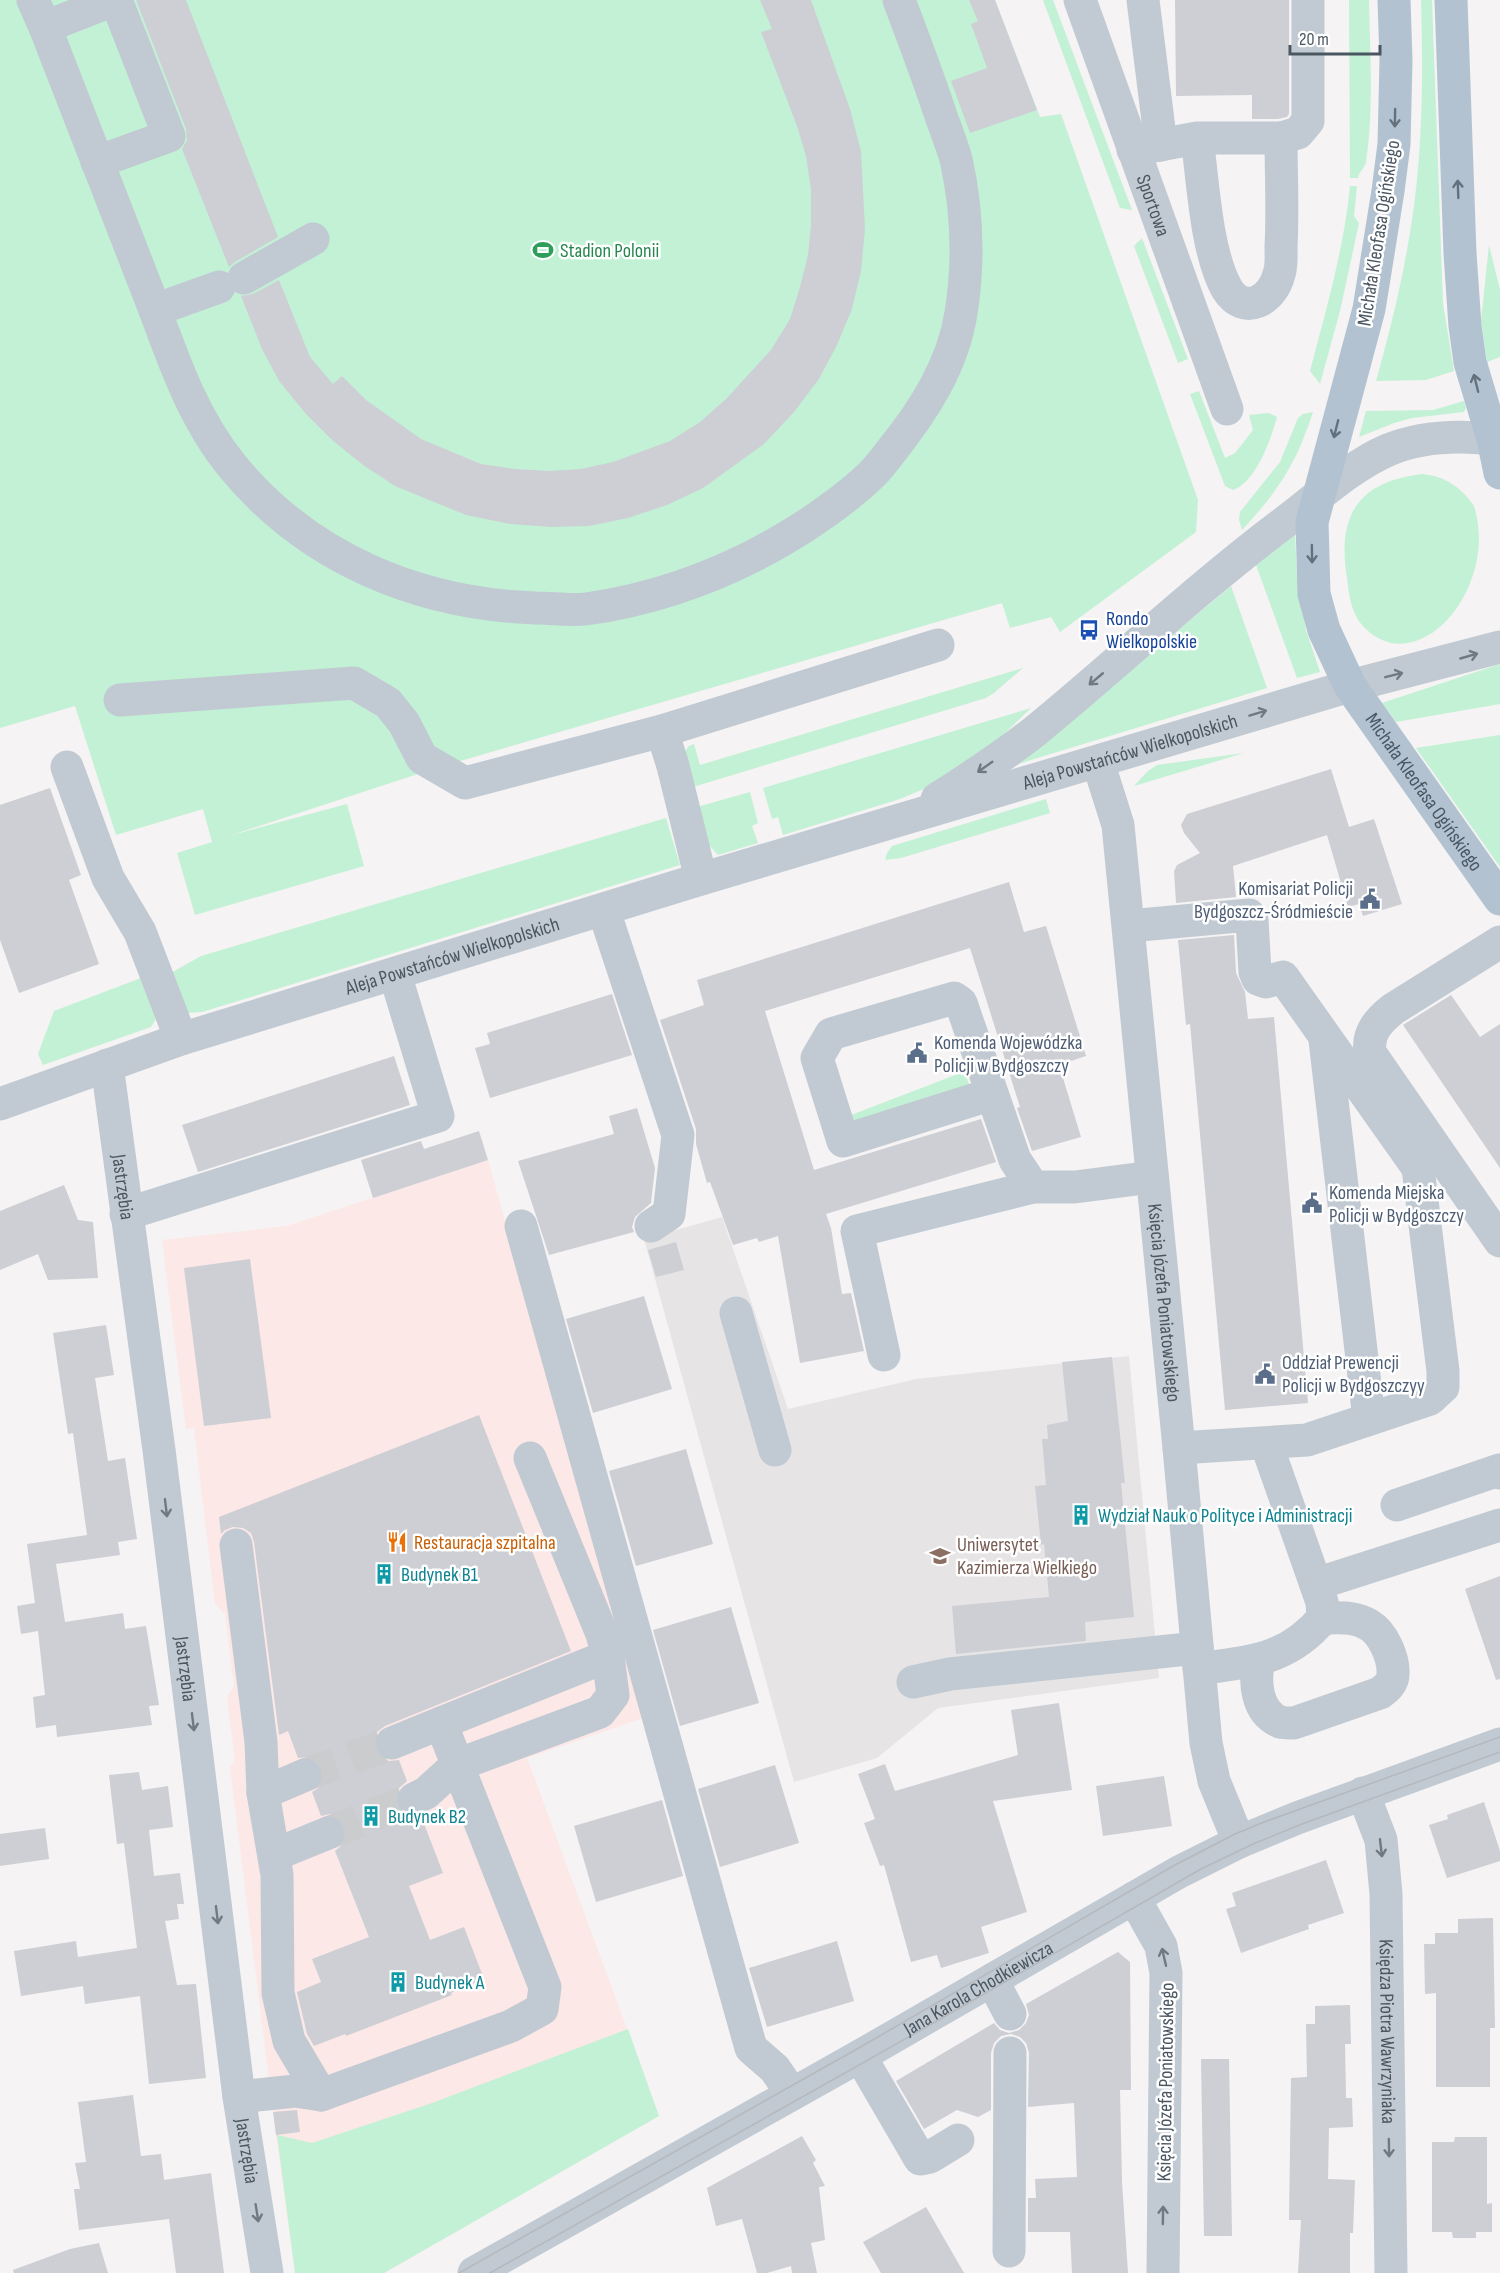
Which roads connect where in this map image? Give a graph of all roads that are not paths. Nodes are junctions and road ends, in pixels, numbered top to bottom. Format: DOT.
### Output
graph roads {
  1 [pos="115,0"];
  2 [pos="899,0"];
  3 [pos="1080,0"];
  4 [pos="1143,0"];
  5 [pos="1308,0"];
  6 [pos="1394,0"];
  7 [pos="1451,0"];
  8 [pos="39,13"];
  9 [pos="1197,138"];
  10 [pos="1281,138"];
  11 [pos="1147,148"];
  12 [pos="97,162"];
  13 [pos="313,239"];
  14 [pos="154,310"];
  15 [pos="1227,409"];
  16 [pos="1496,439"];
  17 [pos="1500,473"];
  18 [pos="1319,497"];
  19 [pos="938,645"];
  20 [pos="1500,647"];
  21 [pos="1350,686"];
  22 [pos="120,700"];
  23 [pos="662,731"];
  24 [pos="1098,762"];
  25 [pos="67,767"];
  26 [pos="908,819"];
  27 [pos="701,879"];
  28 [pos="1500,899"];
  29 [pos="604,911"];
  30 [pos="1129,926"];
  31 [pos="1500,942"];
  32 [pos="395,974"];
  33 [pos="1324,1038"];
  34 [pos="181,1039"];
  35 [pos="107,1065"];
  36 [pos="992,1094"];
  37 [pos="0,1104"];
  38 [pos="1152,1177"];
  39 [pos="1034,1187"];
  40 [pos="126,1214"];
  41 [pos="520,1226"];
  42 [pos="651,1226"];
  43 [pos="1500,1241"];
  44 [pos="736,1313"];
  45 [pos="884,1355"];
  46 [pos="1369,1419"];
  47 [pos="1266,1443"];
  48 [pos="1179,1448"];
  49 [pos="775,1450"];
  50 [pos="530,1458"];
  51 [pos="1500,1473"];
  52 [pos="1397,1505"];
  53 [pos="1500,1525"];
  54 [pos="236,1545"];
  55 [pos="1316,1584"];
  56 [pos="1323,1618"];
  57 [pos="608,1656"];
  58 [pos="1198,1659"];
  59 [pos="1259,1660"];
  60 [pos="913,1682"];
  61 [pos="441,1723"];
  62 [pos="392,1743"];
  63 [pos="1500,1744"];
  64 [pos="457,1765"];
  65 [pos="305,1775"];
  66 [pos="263,1793"];
  67 [pos="1363,1793"];
  68 [pos="414,1799"];
  69 [pos="328,1833"];
  70 [pos="1239,1842"];
  71 [pos="274,1855"];
  72 [pos="1134,1898"];
  73 [pos="992,1980"];
  74 [pos="1010,2014"];
  75 [pos="1010,2053"];
  76 [pos="860,2056"];
  77 [pos="792,2094"];
  78 [pos="321,2095"];
  79 [pos="239,2097"];
  80 [pos="958,2140"];
  81 [pos="1009,2251"];
  82 [pos="267,2273"];
  83 [pos="474,2273"];
  84 [pos="1163,2273"];
  85 [pos="1391,2273"];
  1 -- 8 [label="street"];
  1 -- 12 [label="street"];
  2 -- 14 [label="street"];
  3 -- 11 [label="street, Sportowa"];
  4 -- 11 [label="street"];
  5 -- 10 [label="street"];
  6 -- 18 [label="main road, Michała Kleofasa Ogińskiego, one-way"];
  16 -- 7 [label="main road, one-way"];
  8 -- 12 [label="street"];
  9 -- 10 [label="street"];
  9 -- 10 [label="street"];
  9 -- 11 [label="street"];
  11 -- 15 [label="street, Sportowa"];
  12 -- 14 [label="street"];
  13 -- 14 [label="street"];
  16 -- 17 [label="main road"];
  16 -- 18 [label="street"];
  18 -- 21 [label="main road, one-way"];
  18 -- 26 [label="street, Aleja Powstańców Wielkopolskich, one-way"];
  19 -- 23 [label="street"];
  21 -- 20 [label="street, one-way"];
  24 -- 21 [label="street, Aleja Powstańców Wielkopolskich, one-way"];
  21 -- 28 [label="main road, Michała Kleofasa Ogińskiego"];
  22 -- 23 [label="street"];
  23 -- 27 [label="street"];
  24 -- 26 [label="street, Aleja Powstańców Wielkopolskich"];
  24 -- 30 [label="street, Księcia Józefa Poniatowskiego"];
  25 -- 34 [label="street"];
  26 -- 27 [label="street, Aleja Powstańców Wielkopolskich"];
  27 -- 29 [label="street, Aleja Powstańców Wielkopolskich"];
  29 -- 32 [label="street, Aleja Powstańców Wielkopolskich"];
  29 -- 42 [label="street"];
  30 -- 33 [label="street"];
  30 -- 38 [label="street, Księcia Józefa Poniatowskiego"];
  31 -- 43 [label="street"];
  32 -- 34 [label="street, Aleja Powstańców Wielkopolskich"];
  32 -- 40 [label="street"];
  33 -- 46 [label="street"];
  33 -- 46 [label="street"];
  34 -- 35 [label="street, Aleja Powstańców Wielkopolskich"];
  35 -- 37 [label="street, Aleja Powstańców Wielkopolskich"];
  35 -- 40 [label="street, Jastrzębia"];
  36 -- 36 [label="street"];
  36 -- 39 [label="street"];
  38 -- 39 [label="street"];
  38 -- 48 [label="street, Księcia Józefa Poniatowskiego"];
  39 -- 45 [label="street"];
  40 -- 79 [label="street, Jastrzębia, one-way"];
  41 -- 77 [label="street"];
  44 -- 49 [label="street"];
  46 -- 47 [label="street"];
  47 -- 48 [label="street"];
  47 -- 55 [label="street"];
  48 -- 58 [label="street, Księcia Józefa Poniatowskiego"];
  50 -- 57 [label="street"];
  51 -- 52 [label="street"];
  53 -- 55 [label="street"];
  54 -- 66 [label="street"];
  55 -- 56 [label="street"];
  56 -- 59 [label="street"];
  56 -- 59 [label="street"];
  57 -- 61 [label="street"];
  57 -- 64 [label="street"];
  58 -- 59 [label="street"];
  58 -- 60 [label="street"];
  58 -- 70 [label="street, Księcia Józefa Poniatowskiego"];
  61 -- 62 [label="street"];
  61 -- 64 [label="street"];
  63 -- 67 [label="street, Jana Karola Chodkiewicza"];
  64 -- 68 [label="street"];
  64 -- 78 [label="street"];
  65 -- 66 [label="street"];
  66 -- 71 [label="street"];
  67 -- 70 [label="street, Jana Karola Chodkiewicza"];
  67 -- 85 [label="street, Księdza Piotra Wawrzyniaka, one-way"];
  69 -- 71 [label="street"];
  70 -- 72 [label="street, Jana Karola Chodkiewicza"];
  71 -- 78 [label="street"];
  72 -- 73 [label="street, Jana Karola Chodkiewicza"];
  84 -- 72 [label="street, Księcia Józefa Poniatowskiego, one-way"];
  73 -- 74 [label="street"];
  73 -- 76 [label="street, Jana Karola Chodkiewicza"];
  75 -- 81 [label="street"];
  76 -- 77 [label="street, Jana Karola Chodkiewicza"];
  76 -- 80 [label="street"];
  77 -- 83 [label="street, Jana Karola Chodkiewicza"];
  78 -- 79 [label="street"];
  79 -- 82 [label="street, Jastrzębia, one-way"];
}
